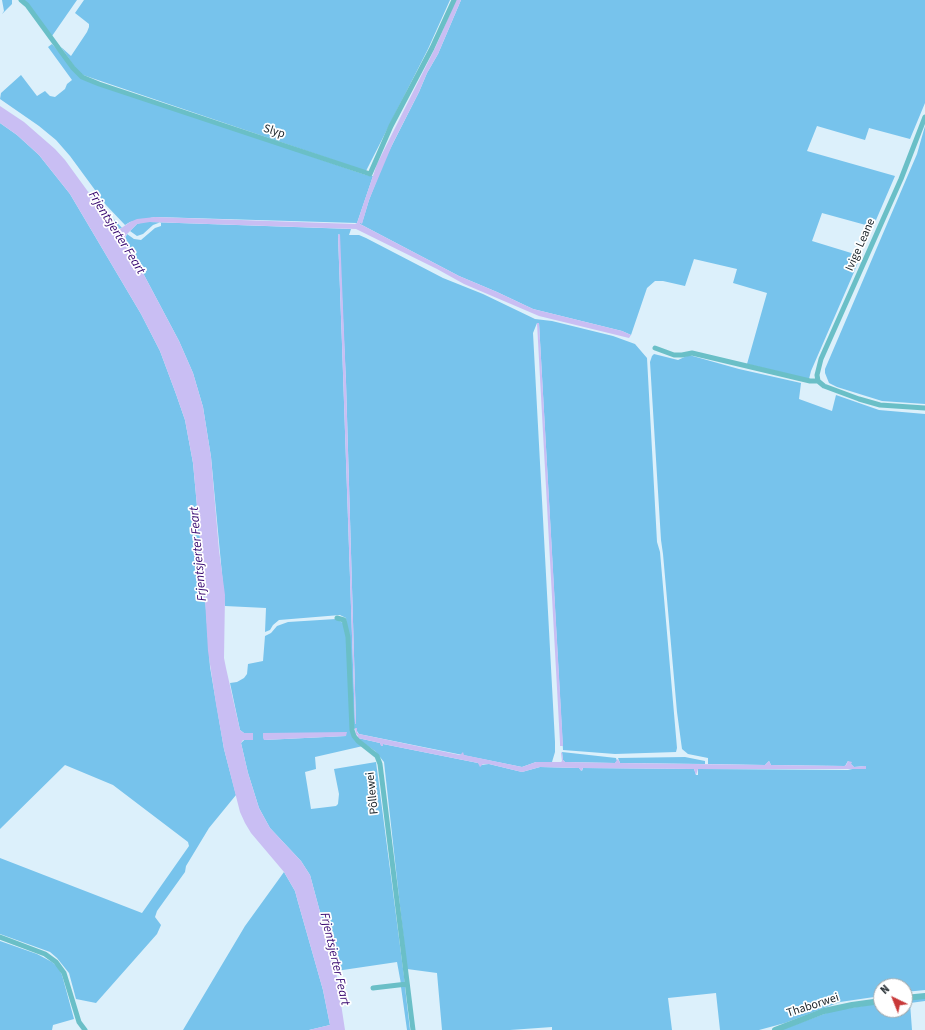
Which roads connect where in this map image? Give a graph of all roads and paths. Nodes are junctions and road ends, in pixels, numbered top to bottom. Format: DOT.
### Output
graph roads {
  1 [pos="21,0"];
  2 [pos="454,0"];
  3 [pos="925,117"];
  4 [pos="655,348"];
  5 [pos="818,381"];
  6 [pos="925,408"];
  7 [pos="337,618"];
  8 [pos="0,937"];
  9 [pos="407,984"];
  10 [pos="373,988"];
  11 [pos="925,996"];
  12 [pos="913,997"];
  13 [pos="873,1002"];
  14 [pos="85,1030"];
  15 [pos="413,1030"];
  16 [pos="775,1030"];
  1 -- 2 [label="street, Slyp"];
  3 -- 5 [label="street, Ivige Leane"];
  4 -- 5 [label="street"];
  5 -- 6 [label="street"];
  7 -- 9 [label="street, Pôllewei"];
  8 -- 14 [label="street"];
  9 -- 10 [label="street"];
  9 -- 15 [label="street, Pôllewei"];
  11 -- 12 [label="street"];
  13 -- 16 [label="street, Thaborwei"];
}
